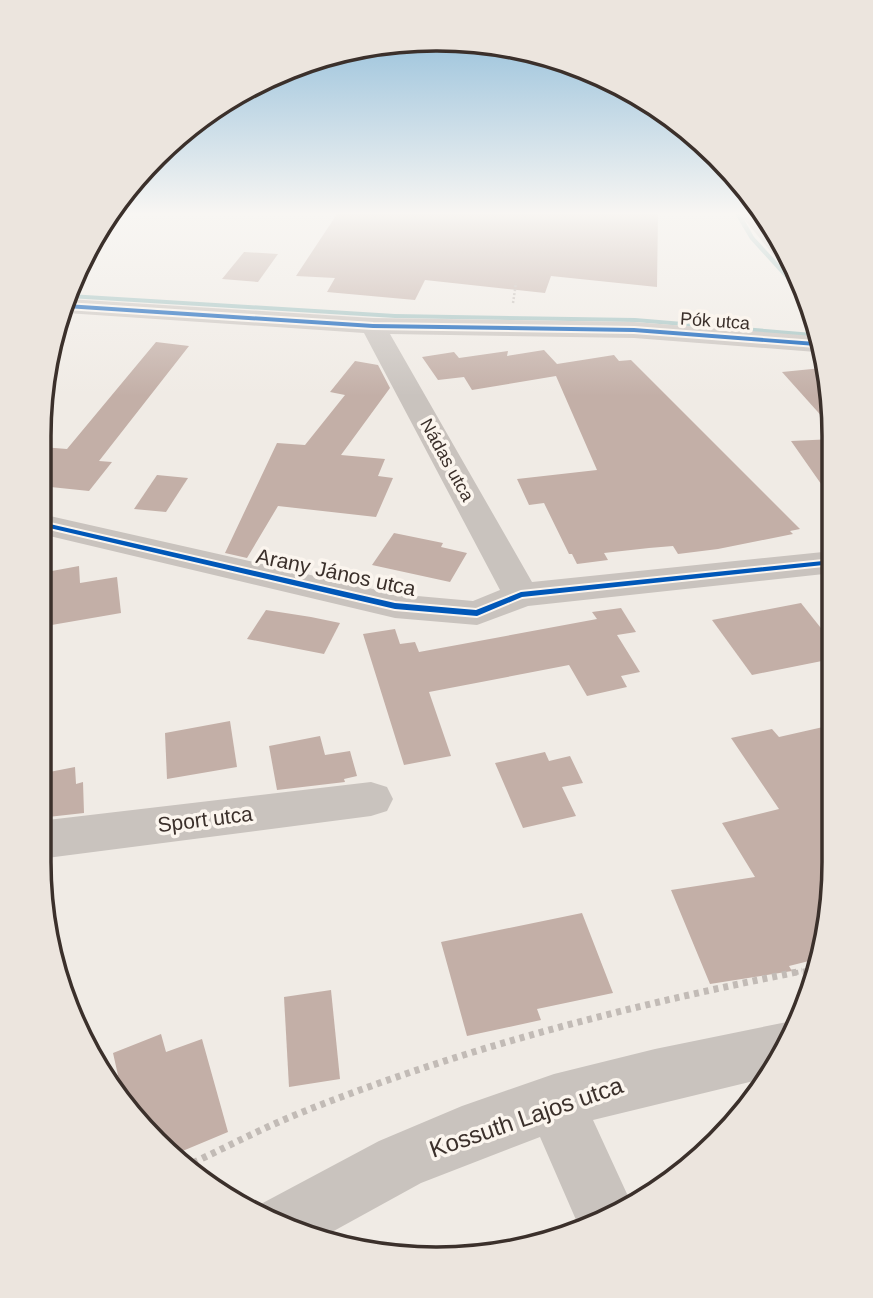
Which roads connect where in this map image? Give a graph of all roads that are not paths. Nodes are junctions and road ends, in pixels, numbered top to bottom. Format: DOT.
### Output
graph roads {
  1 [pos="73,306"];
  2 [pos="373,326"];
  3 [pos="811,344"];
  4 [pos="51,526"];
  5 [pos="822,563"];
  6 [pos="521,595"];
  7 [pos="371,799"];
  8 [pos="51,839"];
  9 [pos="773,1051"];
  10 [pos="554,1102"];
  11 [pos="603,1209"];
  12 [pos="293,1219"];
  1 -- 2 [label="street, Pók utca"];
  2 -- 3 [label="street, Pók utca"];
  2 -- 6 [label="street, Nádas utca"];
  4 -- 6 [label="street, Arany János utca"];
  5 -- 6 [label="street, Arany János utca"];
  7 -- 8 [label="street, Sport utca"];
  9 -- 10 [label="street, Kossuth Lajos utca"];
  10 -- 11 [label="street"];
  10 -- 12 [label="street, Kossuth Lajos utca"];
}
